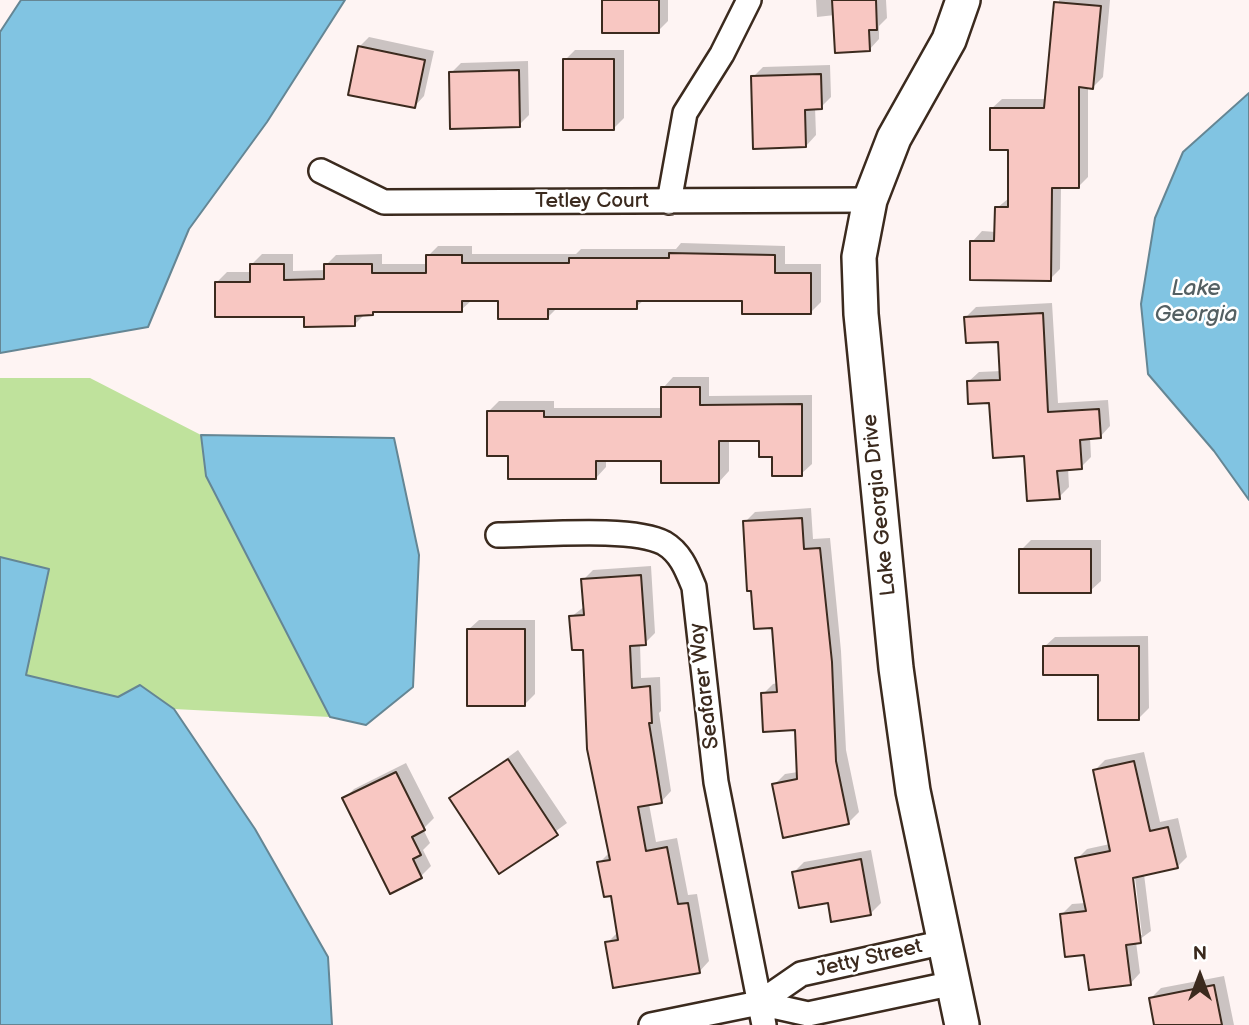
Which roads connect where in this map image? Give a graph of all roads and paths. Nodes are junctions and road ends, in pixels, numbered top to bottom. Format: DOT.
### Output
graph roads {
  1 [pos="749,0"];
  2 [pos="963,0"];
  3 [pos="321,171"];
  4 [pos="870,201"];
  5 [pos="669,202"];
  6 [pos="498,535"];
  7 [pos="945,942"];
  8 [pos="954,983"];
  9 [pos="761,1014"];
  10 [pos="651,1025"];
  11 [pos="962,1025"];
  1 -- 5 [label="street"];
  2 -- 4 [label="street, Lake Georgia Drive"];
  3 -- 5 [label="street, Tetley Court"];
  4 -- 5 [label="street, Tetley Court"];
  4 -- 7 [label="street, Lake Georgia Drive"];
  6 -- 9 [label="street, Seafarer Way"];
  7 -- 8 [label="street, Lake Georgia Drive"];
  7 -- 9 [label="street, Jetty Street"];
  8 -- 9 [label="street, Jetty Street"];
  8 -- 11 [label="street, Lake Georgia Drive"];
  9 -- 10 [label="street, Jetty Street"];
}
